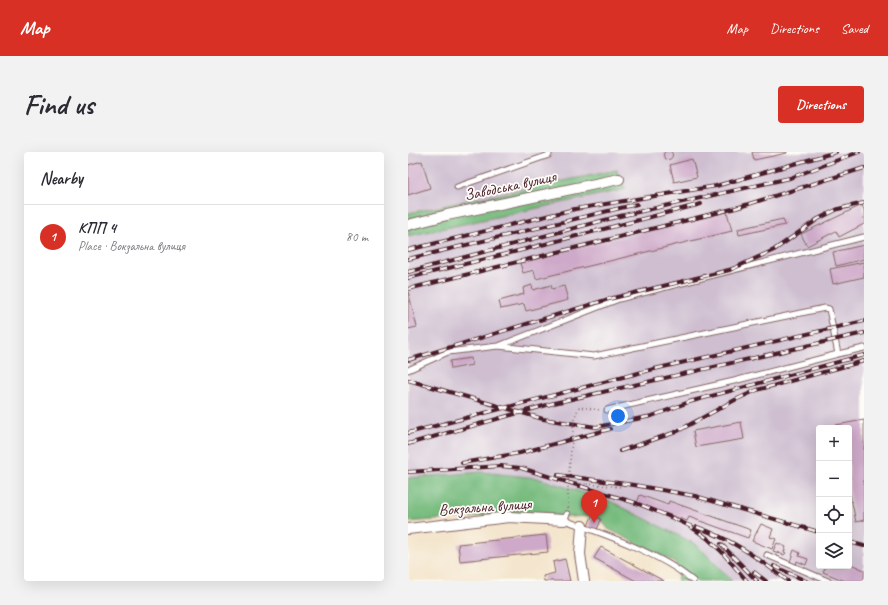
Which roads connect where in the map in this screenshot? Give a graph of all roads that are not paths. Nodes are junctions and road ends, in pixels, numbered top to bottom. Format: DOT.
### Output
graph roads {
  1 [pos="549,152"];
  2 [pos="619,180"];
  3 [pos="457,187"];
  4 [pos="408,225"];
  5 [pos="864,238"];
  6 [pos="498,346"];
  7 [pos="864,348"];
  8 [pos="838,354"];
  9 [pos="408,370"];
  10 [pos="606,410"];
  11 [pos="566,517"];
  12 [pos="582,526"];
  13 [pos="408,529"];
  14 [pos="768,555"];
  15 [pos="584,581"];
  16 [pos="693,581"];
  17 [pos="828,581"];
  1 -- 3 [label="lane"];
  2 -- 4 [label="street, Заводська вулиця"];
  5 -- 6 [label="lane"];
  6 -- 8 [label="lane"];
  6 -- 9 [label="lane"];
  7 -- 8 [label="lane"];
  8 -- 10 [label="lane"];
  11 -- 12 [label="lane"];
  11 -- 13 [label="street, Вокзальна вулиця"];
  12 -- 15 [label="street"];
  12 -- 16 [label="lane"];
  14 -- 17 [label="lane"];
}
